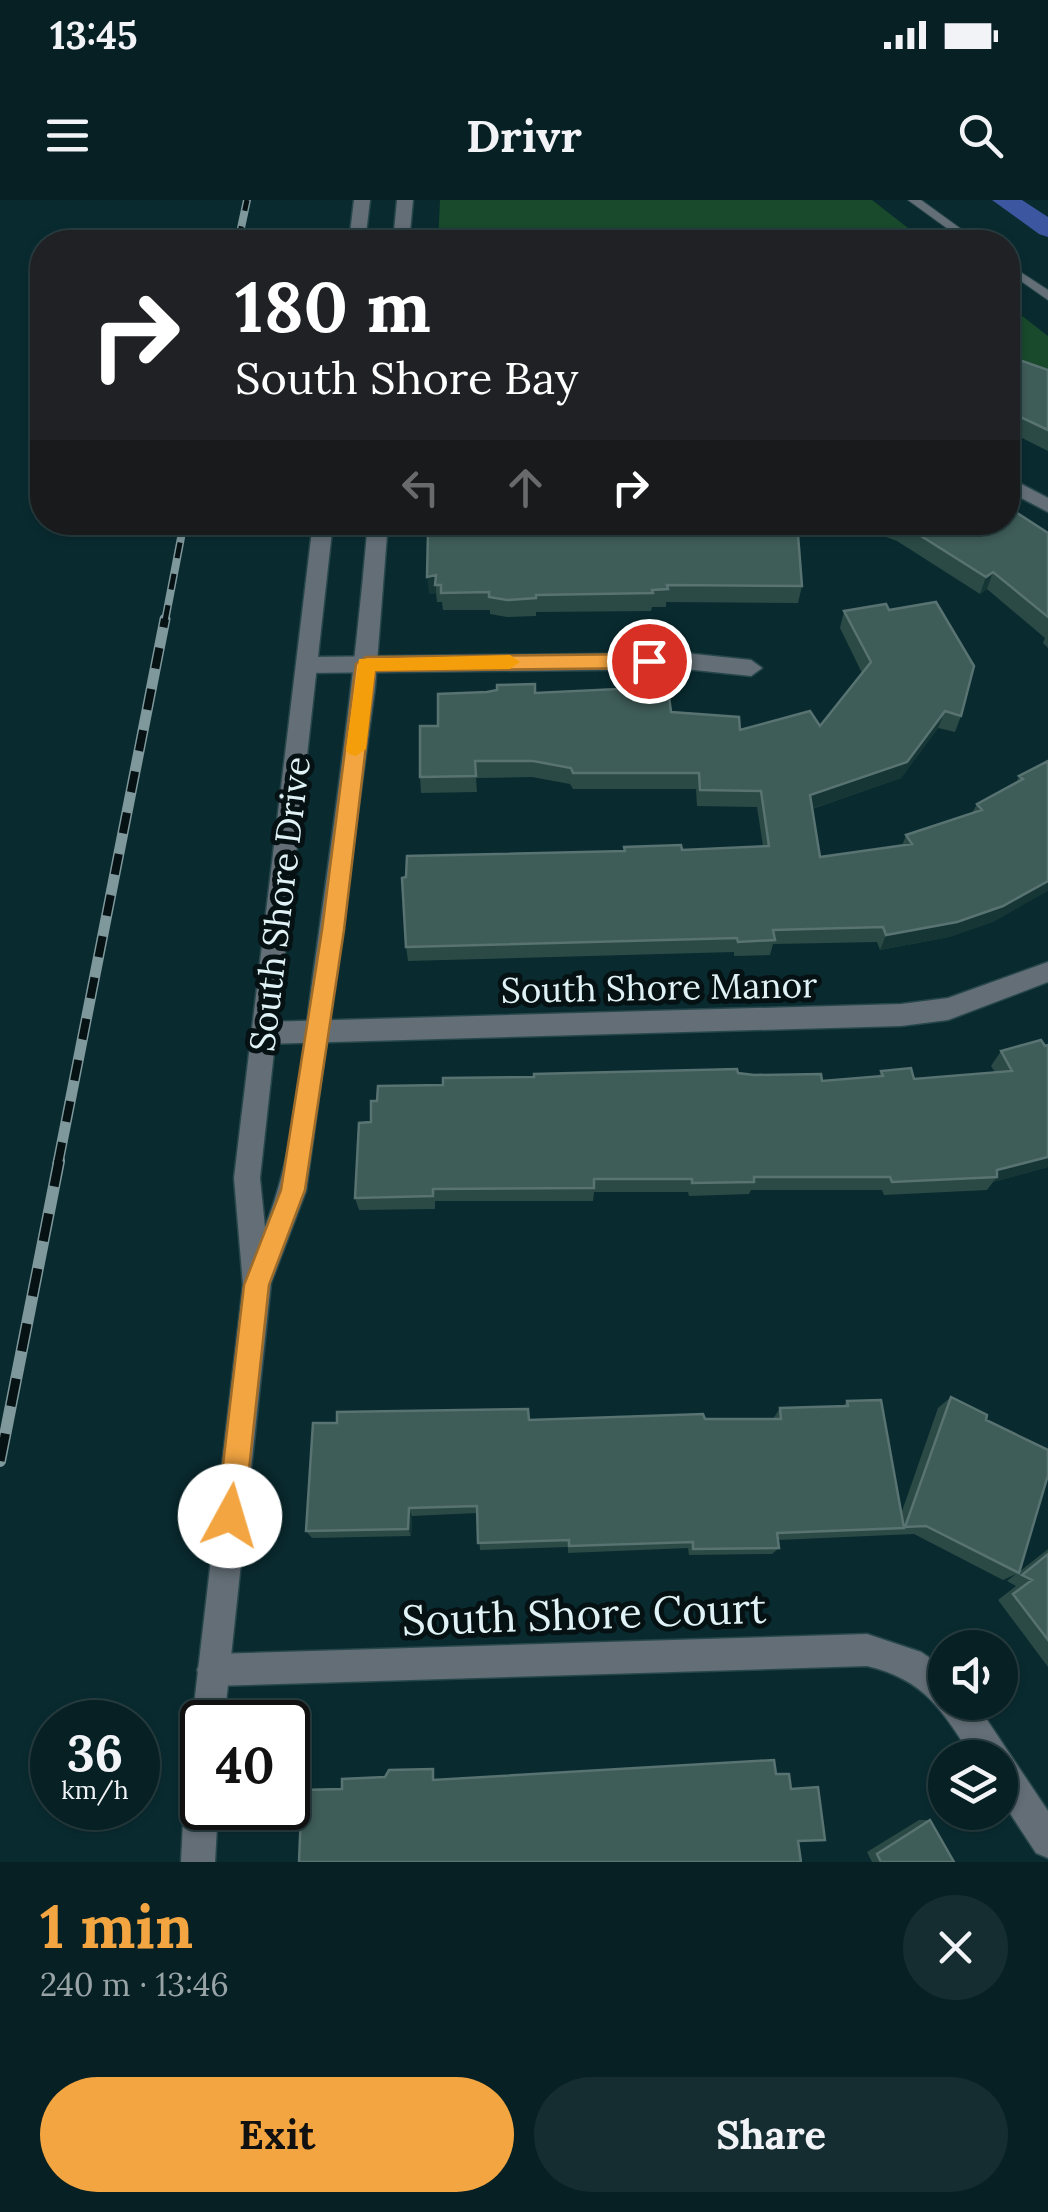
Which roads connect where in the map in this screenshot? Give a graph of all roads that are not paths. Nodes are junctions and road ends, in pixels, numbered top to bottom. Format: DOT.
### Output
graph roads {
  1 [pos="362,200"];
  2 [pos="405,200"];
  3 [pos="914,200"];
  4 [pos="358,230"];
  5 [pos="403,230"];
  6 [pos="956,230"];
  7 [pos="1020,276"];
  8 [pos="1048,296"];
  9 [pos="1020,490"];
  10 [pos="1048,506"];
  11 [pos="322,535"];
  12 [pos="377,535"];
  13 [pos="308,664"];
  14 [pos="366,664"];
  15 [pos="752,668"];
  16 [pos="1048,972"];
  17 [pos="318,1031"];
  18 [pos="264,1033"];
  19 [pos="256,1285"];
  20 [pos="213,1670"];
  21 [pos="928,1673"];
  22 [pos="210,1700"];
  23 [pos="1018,1795"];
  24 [pos="200,1830"];
  25 [pos="1048,1841"];
  26 [pos="198,1862"];
  1 -- 4 [label="street"];
  2 -- 5 [label="street"];
  3 -- 6 [label="lane"];
  7 -- 8 [label="lane"];
  9 -- 10 [label="street"];
  11 -- 13 [label="street, South Shore Drive"];
  12 -- 14 [label="street, South Shore Drive"];
  13 -- 14 [label="street"];
  13 -- 18 [label="street, South Shore Drive"];
  14 -- 15 [label="street"];
  14 -- 17 [label="street, South Shore Drive"];
  16 -- 17 [label="street, South Shore Manor"];
  17 -- 18 [label="street, South Shore Manor"];
  17 -- 19 [label="street, South Shore Drive"];
  18 -- 19 [label="street, South Shore Drive"];
  19 -- 20 [label="street, South Shore Drive"];
  20 -- 21 [label="street, South Shore Court"];
  20 -- 22 [label="street, South Shore Drive"];
  23 -- 25 [label="street"];
  24 -- 26 [label="street"];
}
